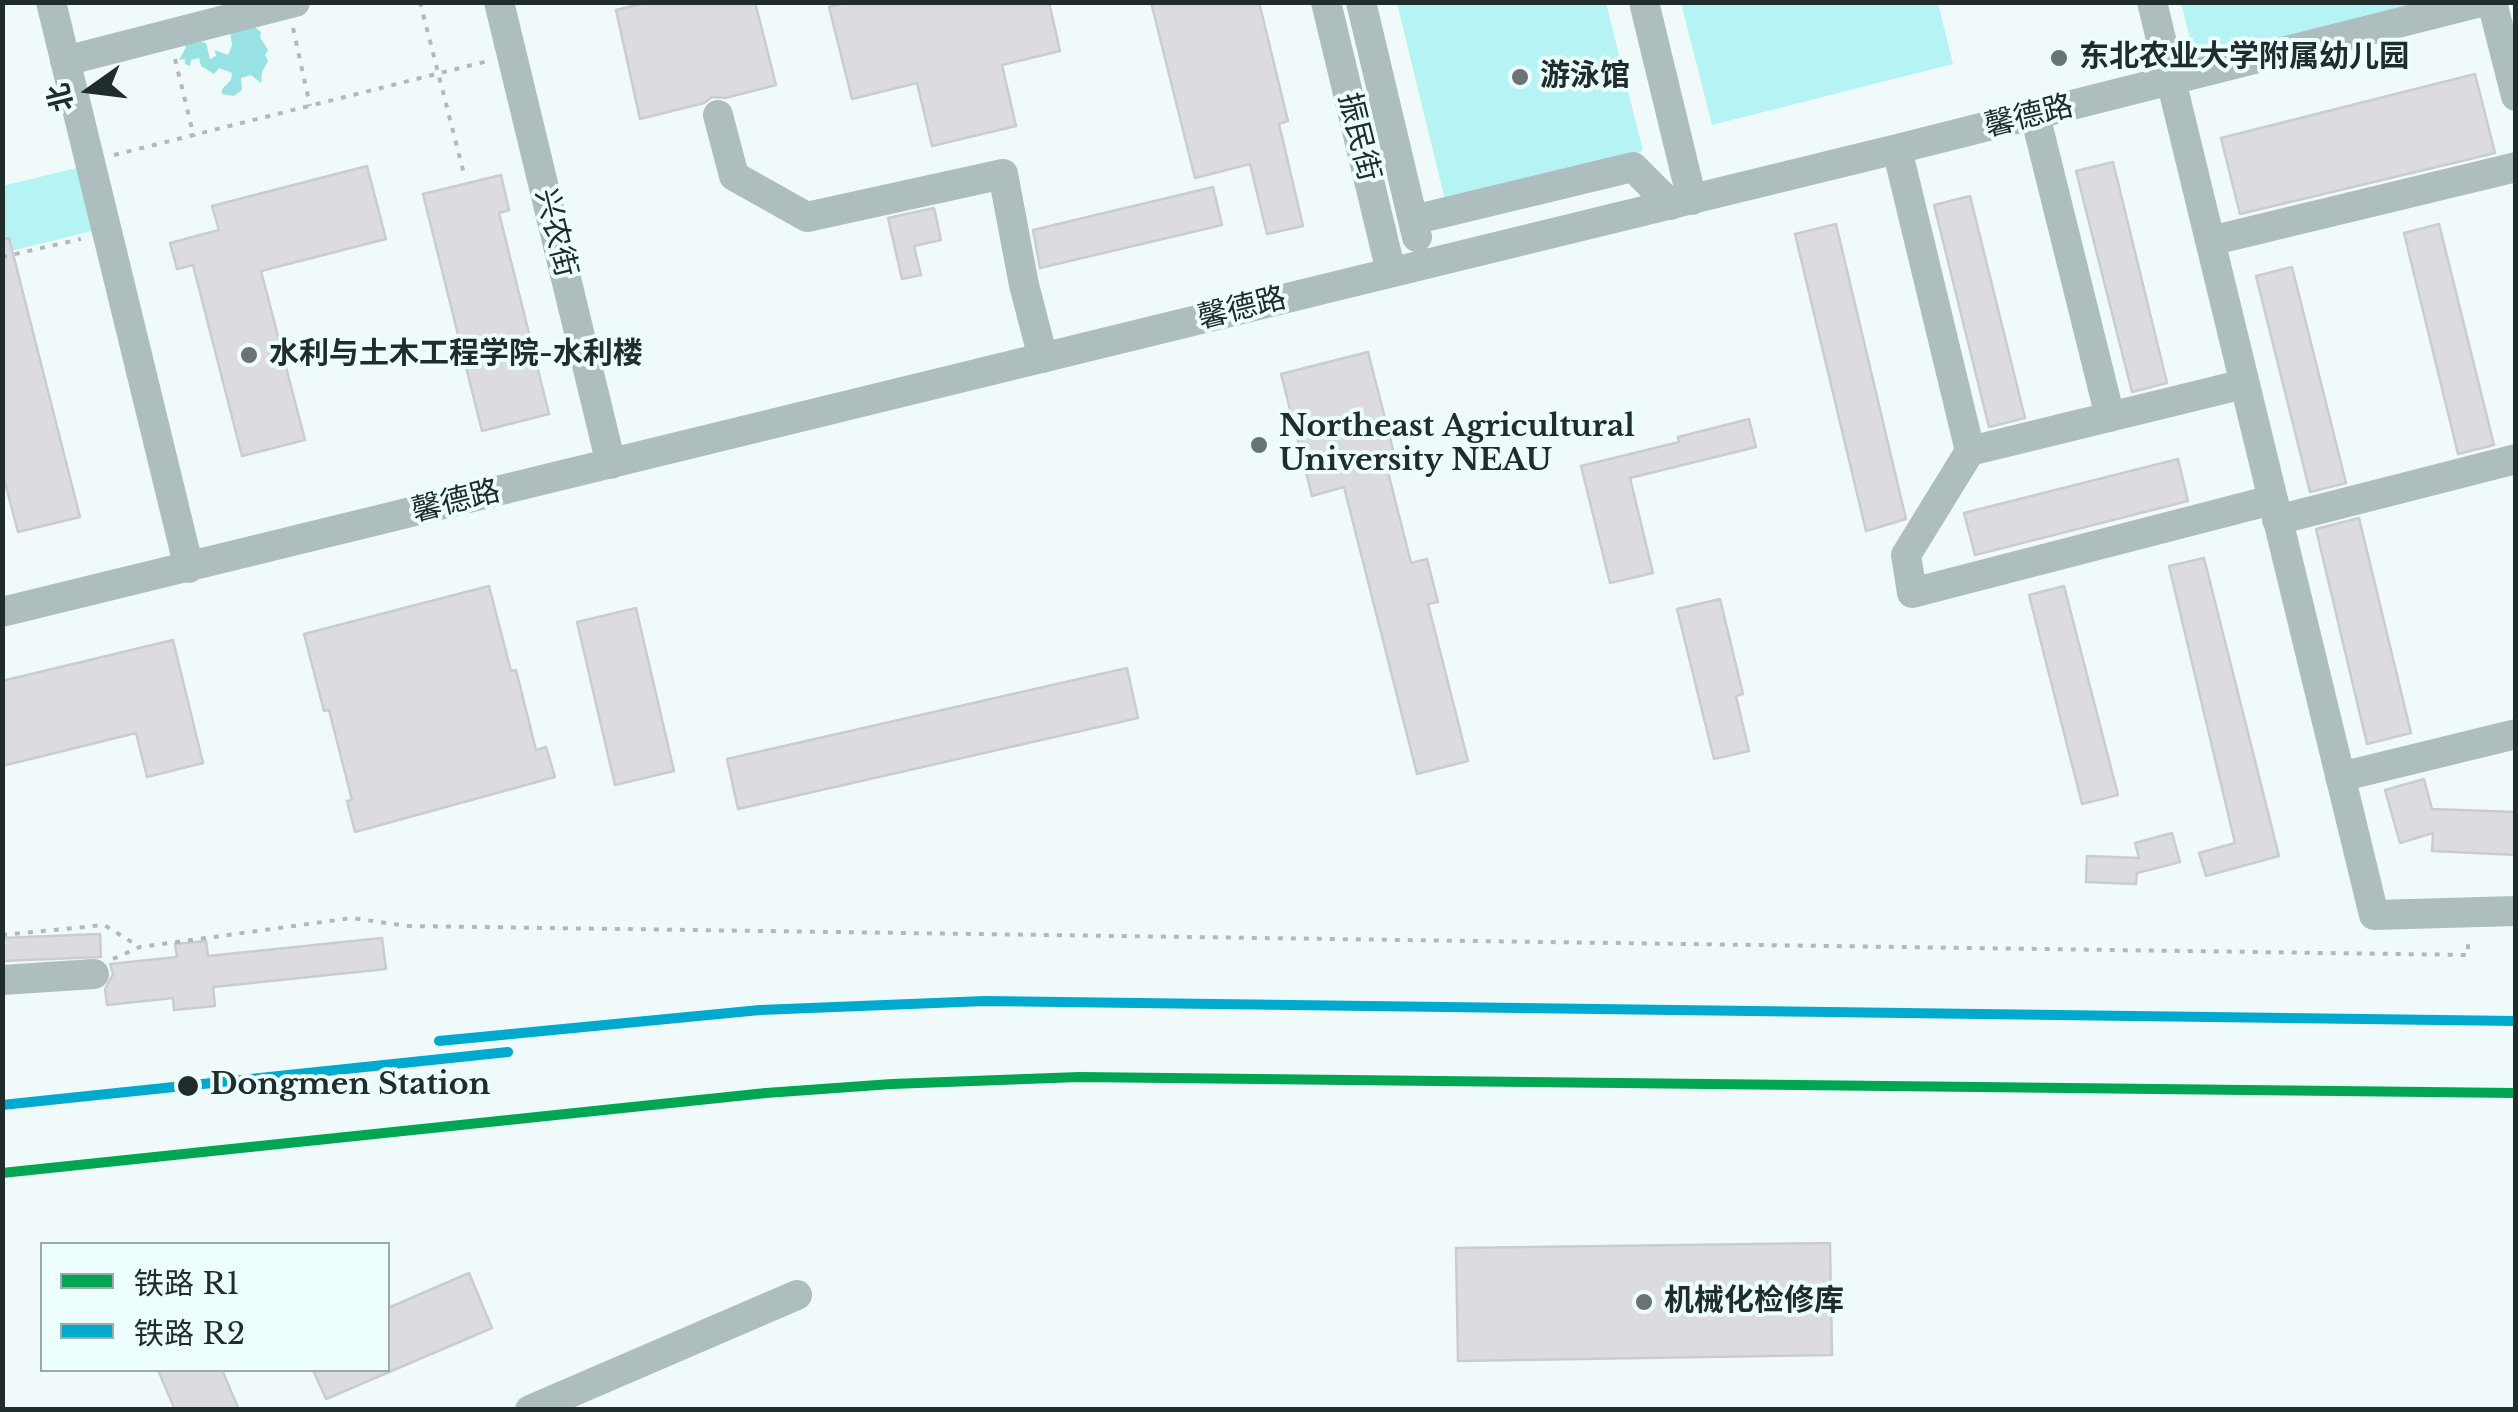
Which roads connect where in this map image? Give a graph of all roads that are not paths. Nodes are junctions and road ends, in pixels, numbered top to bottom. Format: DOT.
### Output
graph roads {
  1 [pos="51,2"];
  2 [pos="499,2"];
  3 [pos="1326,2"];
  4 [pos="1361,2"];
  5 [pos="1644,2"];
  6 [pos="2152,2"];
  7 [pos="2481,2"];
  8 [pos="2492,2"];
  9 [pos="290,3"];
  10 [pos="65,60"];
  11 [pos="1378,74"];
  12 [pos="2171,81"];
  13 [pos="1345,82"];
  14 [pos="2516,96"];
  15 [pos="718,115"];
  16 [pos="2035,115"];
  17 [pos="1897,150"];
  18 [pos="2516,166"];
  19 [pos="1681,202"];
  20 [pos="1413,220"];
  21 [pos="2210,241"];
  22 [pos="1424,264"];
  23 [pos="1391,272"];
  24 [pos="1043,358"];
  25 [pos="2244,384"];
  26 [pos="2110,417"];
  27 [pos="1970,451"];
  28 [pos="2516,459"];
  29 [pos="612,464"];
  30 [pos="2275,510"];
  31 [pos="189,568"];
  32 [pos="2,612"];
  33 [pos="2516,734"];
  34 [pos="2340,777"];
  35 [pos="2516,911"];
  36 [pos="94,974"];
  37 [pos="2,980"];
  38 [pos="798,1296"];
  39 [pos="530,1410"];
  1 -- 10 [label="street"];
  2 -- 29 [label="street, 兴农街"];
  3 -- 13 [label="street, 振民街"];
  4 -- 11 [label="street, 振民街"];
  5 -- 19 [label="street"];
  6 -- 12 [label="street"];
  7 -- 12 [label="street, 馨德路"];
  8 -- 14 [label="street"];
  9 -- 10 [label="street"];
  10 -- 31 [label="street"];
  11 -- 13 [label="street"];
  11 -- 20 [label="street, 振民街"];
  12 -- 16 [label="street, 馨德路"];
  12 -- 21 [label="street"];
  13 -- 23 [label="street, 振民街"];
  15 -- 24 [label="street"];
  16 -- 17 [label="street, 馨德路"];
  16 -- 26 [label="street"];
  17 -- 19 [label="street, 馨德路"];
  17 -- 27 [label="street"];
  18 -- 21 [label="street"];
  19 -- 20 [label="street"];
  19 -- 22 [label="street, 馨德路"];
  20 -- 22 [label="street, 振民街"];
  21 -- 25 [label="street"];
  22 -- 23 [label="street, 馨德路"];
  23 -- 24 [label="street, 馨德路"];
  24 -- 29 [label="street, 馨德路"];
  25 -- 26 [label="street"];
  25 -- 30 [label="street"];
  26 -- 27 [label="street"];
  27 -- 30 [label="street"];
  28 -- 30 [label="street"];
  29 -- 31 [label="street, 馨德路"];
  30 -- 34 [label="street"];
  31 -- 32 [label="street, 馨德路"];
  33 -- 34 [label="street"];
  34 -- 35 [label="street"];
  36 -- 37 [label="street"];
  38 -- 39 [label="street"];
}
